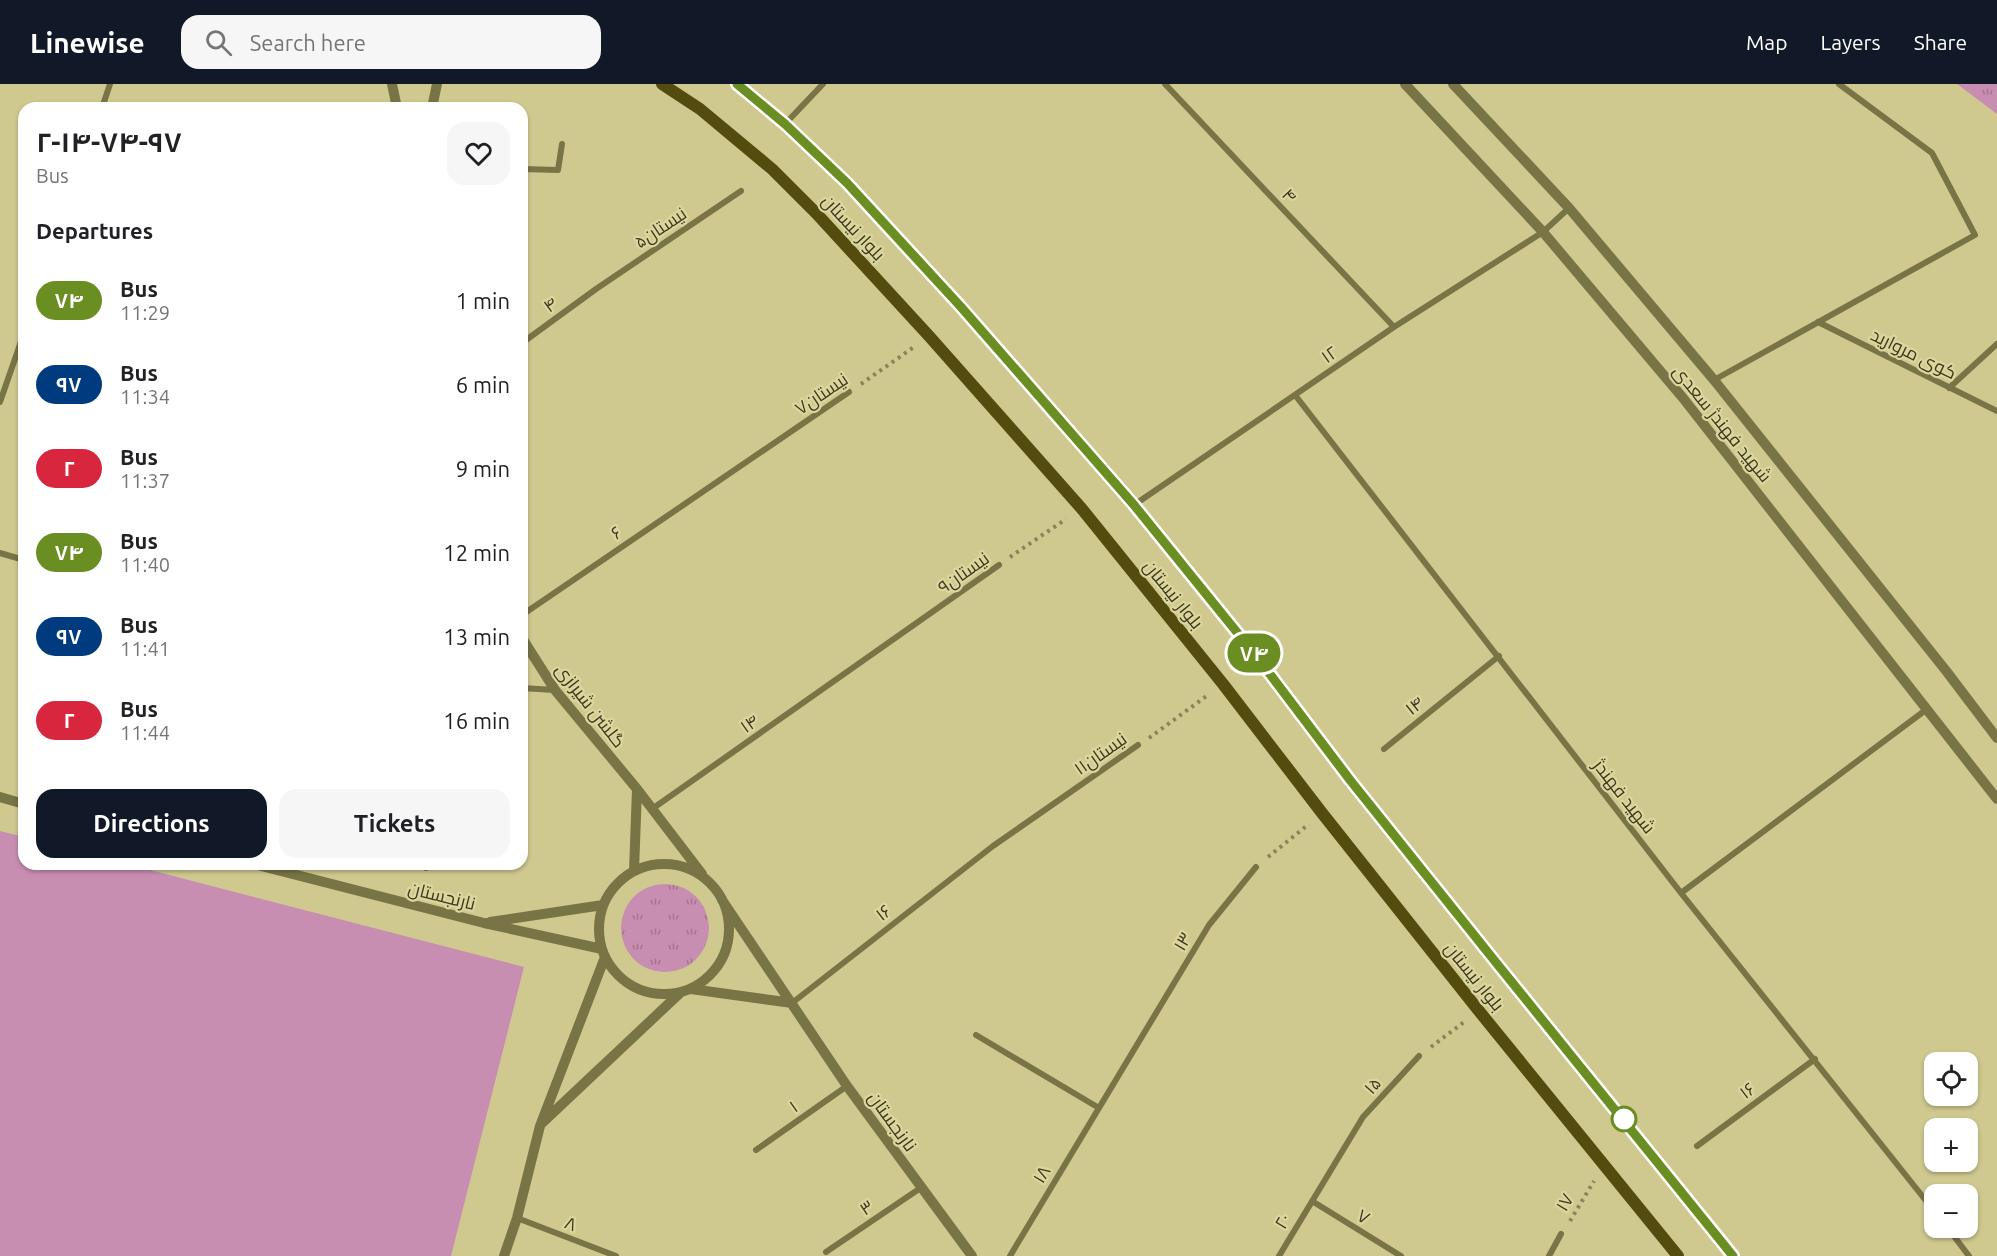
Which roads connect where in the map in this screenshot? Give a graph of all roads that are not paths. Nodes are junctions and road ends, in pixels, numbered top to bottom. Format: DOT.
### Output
graph roads {
  1 [pos="110,84"];
  2 [pos="392,84"];
  3 [pos="437,84"];
  4 [pos="662,84"];
  5 [pos="737,84"];
  6 [pos="823,84"];
  7 [pos="1165,84"];
  8 [pos="1405,84"];
  9 [pos="1453,84"];
  10 [pos="1839,84"];
  11 [pos="104,102"];
  12 [pos="396,102"];
  13 [pos="433,102"];
  14 [pos="785,124"];
  15 [pos="562,144"];
  16 [pos="528,169"];
  17 [pos="741,191"];
  18 [pos="1569,208"];
  19 [pos="1543,232"];
  20 [pos="596,289"];
  21 [pos="1818,322"];
  22 [pos="1394,327"];
  23 [pos="528,339"];
  24 [pos="1997,344"];
  25 [pos="18,350"];
  26 [pos="1714,380"];
  27 [pos="1949,388"];
  28 [pos="849,392"];
  29 [pos="1295,395"];
  30 [pos="0,402"];
  31 [pos="1997,411"];
  32 [pos="728,474"];
  33 [pos="1134,505"];
  34 [pos="0,553"];
  35 [pos="18,558"];
  36 [pos="999,565"];
  37 [pos="528,611"];
  38 [pos="528,647"];
  39 [pos="1499,656"];
  40 [pos="862,662"];
  41 [pos="528,688"];
  42 [pos="555,690"];
  43 [pos="1927,708"];
  44 [pos="1997,738"];
  45 [pos="1138,745"];
  46 [pos="1384,749"];
  47 [pos="637,789"];
  48 [pos="0,797"];
  49 [pos="1997,800"];
  50 [pos="18,802"];
  51 [pos="652,809"];
  52 [pos="993,846"];
  53 [pos="1256,867"];
  54 [pos="277,870"];
  55 [pos="634,871"];
  56 [pos="706,879"];
  57 [pos="1681,893"];
  58 [pos="722,900"];
  59 [pos="603,905"];
  60 [pos="484,923"];
  61 [pos="603,953"];
  62 [pos="685,991"];
  63 [pos="792,1003"];
  64 [pos="976,1035"];
  65 [pos="1419,1056"];
  66 [pos="1815,1059"];
  67 [pos="847,1086"];
  68 [pos="1099,1108"];
  69 [pos="540,1126"];
  70 [pos="1697,1146"];
  71 [pos="756,1150"];
  72 [pos="922,1187"];
  73 [pos="1924,1198"];
  74 [pos="1312,1201"];
  75 [pos="517,1218"];
  76 [pos="1562,1234"];
  77 [pos="1955,1238"];
  78 [pos="826,1252"];
  79 [pos="504,1256"];
  80 [pos="616,1256"];
  81 [pos="972,1256"];
  82 [pos="1010,1256"];
  83 [pos="1278,1256"];
  84 [pos="1401,1256"];
  85 [pos="1549,1256"];
  86 [pos="1678,1256"];
  87 [pos="1733,1256"];
  88 [pos="1969,1256"];
  1 -- 11 [label="street"];
  2 -- 12 [label="street"];
  3 -- 13 [label="street"];
  4 -- 86 [label="main road, بلوار نیستان"];
  5 -- 14 [label="main road, بلوار نیستان"];
  6 -- 14 [label="street"];
  7 -- 22 [label="street, ۴"];
  8 -- 19 [label="street, شهید فهندژ سعدی"];
  9 -- 18 [label="street, شهید فهندژ سعدی"];
  10 -- 21 [label="street"];
  14 -- 33 [label="main road, بلوار نیستان"];
  15 -- 16 [label="street"];
  17 -- 20 [label="street, ۵نیستان"];
  18 -- 19 [label="street, ۱۲"];
  18 -- 26 [label="street, شهید فهندژ سعدی"];
  19 -- 22 [label="street, ۱۲"];
  19 -- 43 [label="street, شهید فهندژ سعدی"];
  20 -- 23 [label="street, ۴"];
  21 -- 26 [label="street"];
  21 -- 27 [label="street, کوی مروارید"];
  22 -- 29 [label="street, ۱۲"];
  24 -- 27 [label="street"];
  25 -- 30 [label="street"];
  26 -- 44 [label="street, شهید فهندژ سعدی"];
  27 -- 31 [label="street, کوی مروارید"];
  28 -- 32 [label="street, ۷نیستان"];
  29 -- 33 [label="street, ۱۲"];
  29 -- 39 [label="street, شهید فهندژ"];
  32 -- 37 [label="street, ۶"];
  33 -- 87 [label="main road, بلوار نیستان"];
  34 -- 35 [label="street"];
  36 -- 40 [label="street, ۹نیستان"];
  38 -- 42 [label="street, گلشن شیرازی"];
  39 -- 46 [label="street, ۱۴"];
  39 -- 57 [label="street, شهید فهندژ"];
  40 -- 51 [label="street, ۱۴"];
  41 -- 42 [label="street"];
  42 -- 47 [label="street, گلشن شیرازی"];
  43 -- 49 [label="street, شهید فهندژ سعدی"];
  43 -- 57 [label="street"];
  45 -- 52 [label="street, ۱۱نیستان"];
  47 -- 51 [label="street, گلشن شیرازی"];
  47 -- 55 [label="street"];
  48 -- 50 [label="street"];
  51 -- 56 [label="street, گلشن شیرازی"];
  52 -- 63 [label="street, ۱۶"];
  53 -- 68 [label="street, ۱۳"];
  54 -- 60 [label="street, نارنجستان"];
  55 -- 56 [label="street"];
  55 -- 59 [label="street"];
  56 -- 58 [label="street"];
  57 -- 66 [label="street, شهید فهندژ"];
  58 -- 62 [label="street"];
  58 -- 63 [label="street, نارنجستان"];
  59 -- 60 [label="street"];
  59 -- 61 [label="street"];
  60 -- 61 [label="street, نارنجستان"];
  61 -- 62 [label="street"];
  61 -- 69 [label="street"];
  62 -- 63 [label="street"];
  62 -- 69 [label="street"];
  63 -- 67 [label="street, نارنجستان"];
  64 -- 68 [label="street"];
  65 -- 74 [label="street, ۱۵"];
  66 -- 70 [label="street, ۱۶"];
  66 -- 73 [label="street, شهید فهندژ"];
  67 -- 71 [label="street, ۱"];
  67 -- 72 [label="street, نارنجستان"];
  68 -- 82 [label="street, ۱۸"];
  69 -- 75 [label="street"];
  72 -- 78 [label="street, ۳"];
  72 -- 81 [label="street, نارنجستان"];
  74 -- 83 [label="street, ۲۰"];
  74 -- 84 [label="street, ۷"];
  75 -- 79 [label="street"];
  75 -- 80 [label="street, ۸"];
  76 -- 85 [label="street, ۱۷"];
  77 -- 88 [label="street"];
}
